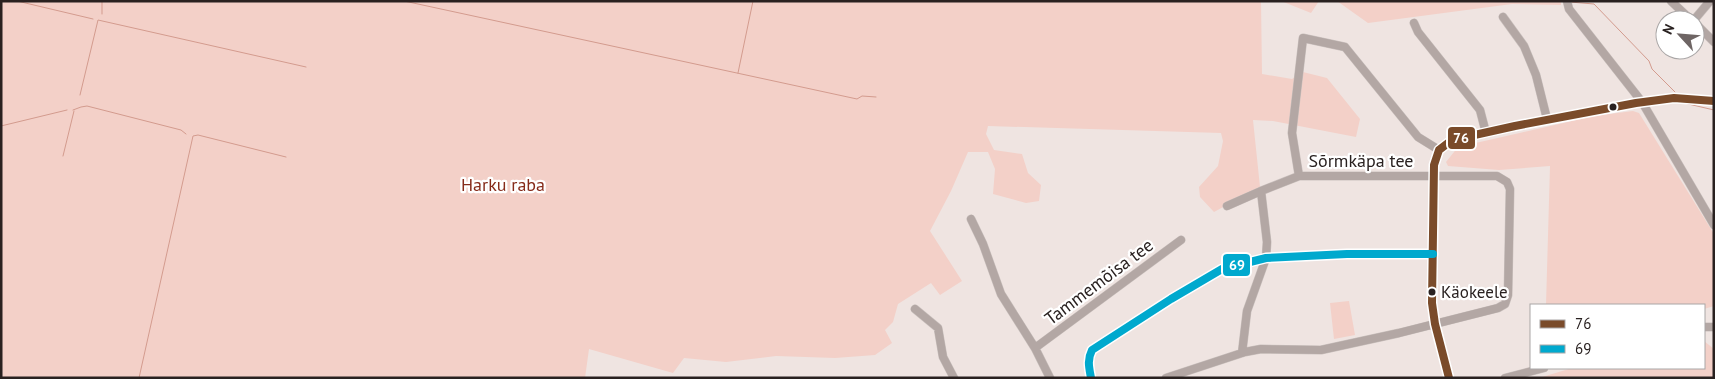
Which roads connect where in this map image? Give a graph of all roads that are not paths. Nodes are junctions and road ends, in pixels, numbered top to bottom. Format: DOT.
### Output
graph roads {
  1 [pos="1671,1"];
  2 [pos="1567,3"];
  3 [pos="1681,10"];
  4 [pos="1502,17"];
  5 [pos="1414,23"];
  6 [pos="1705,33"];
  7 [pos="1714,42"];
  8 [pos="1714,101"];
  9 [pos="1642,102"];
  10 [pos="1547,119"];
  11 [pos="1486,133"];
  12 [pos="1439,150"];
  13 [pos="1299,176"];
  14 [pos="1434,177"];
  15 [pos="1261,191"];
  16 [pos="1227,206"];
  17 [pos="971,219"];
  18 [pos="1714,225"];
  19 [pos="1181,240"];
  20 [pos="1433,254"];
  21 [pos="1266,258"];
  22 [pos="915,309"];
  23 [pos="1436,324"];
  24 [pos="1035,348"];
  25 [pos="1242,353"];
  26 [pos="1540,369"];
  27 [pos="954,378"];
  28 [pos="1050,378"];
  29 [pos="1091,378"];
  30 [pos="1166,378"];
  31 [pos="1449,378"];
  32 [pos="1505,378"];
  1 -- 3 [label="street"];
  2 -- 9 [label="street"];
  4 -- 10 [label="street"];
  5 -- 11 [label="street"];
  6 -- 7 [label="street"];
  8 -- 9 [label="street"];
  9 -- 10 [label="street"];
  9 -- 18 [label="street"];
  10 -- 11 [label="street"];
  11 -- 12 [label="street"];
  12 -- 13 [label="street"];
  12 -- 14 [label="street"];
  13 -- 14 [label="street, Sõrmkäpa tee"];
  13 -- 15 [label="street, Sõrmkäpa tee"];
  14 -- 20 [label="street"];
  14 -- 23 [label="street, Sõrmkäpa tee"];
  15 -- 16 [label="street"];
  15 -- 21 [label="street"];
  17 -- 24 [label="street"];
  19 -- 24 [label="street, Tammemõisa tee"];
  20 -- 21 [label="street"];
  20 -- 23 [label="street"];
  21 -- 25 [label="street"];
  21 -- 29 [label="street"];
  22 -- 27 [label="street"];
  23 -- 25 [label="street"];
  23 -- 31 [label="street"];
  24 -- 28 [label="street"];
  25 -- 30 [label="street"];
  26 -- 32 [label="street"];
}
